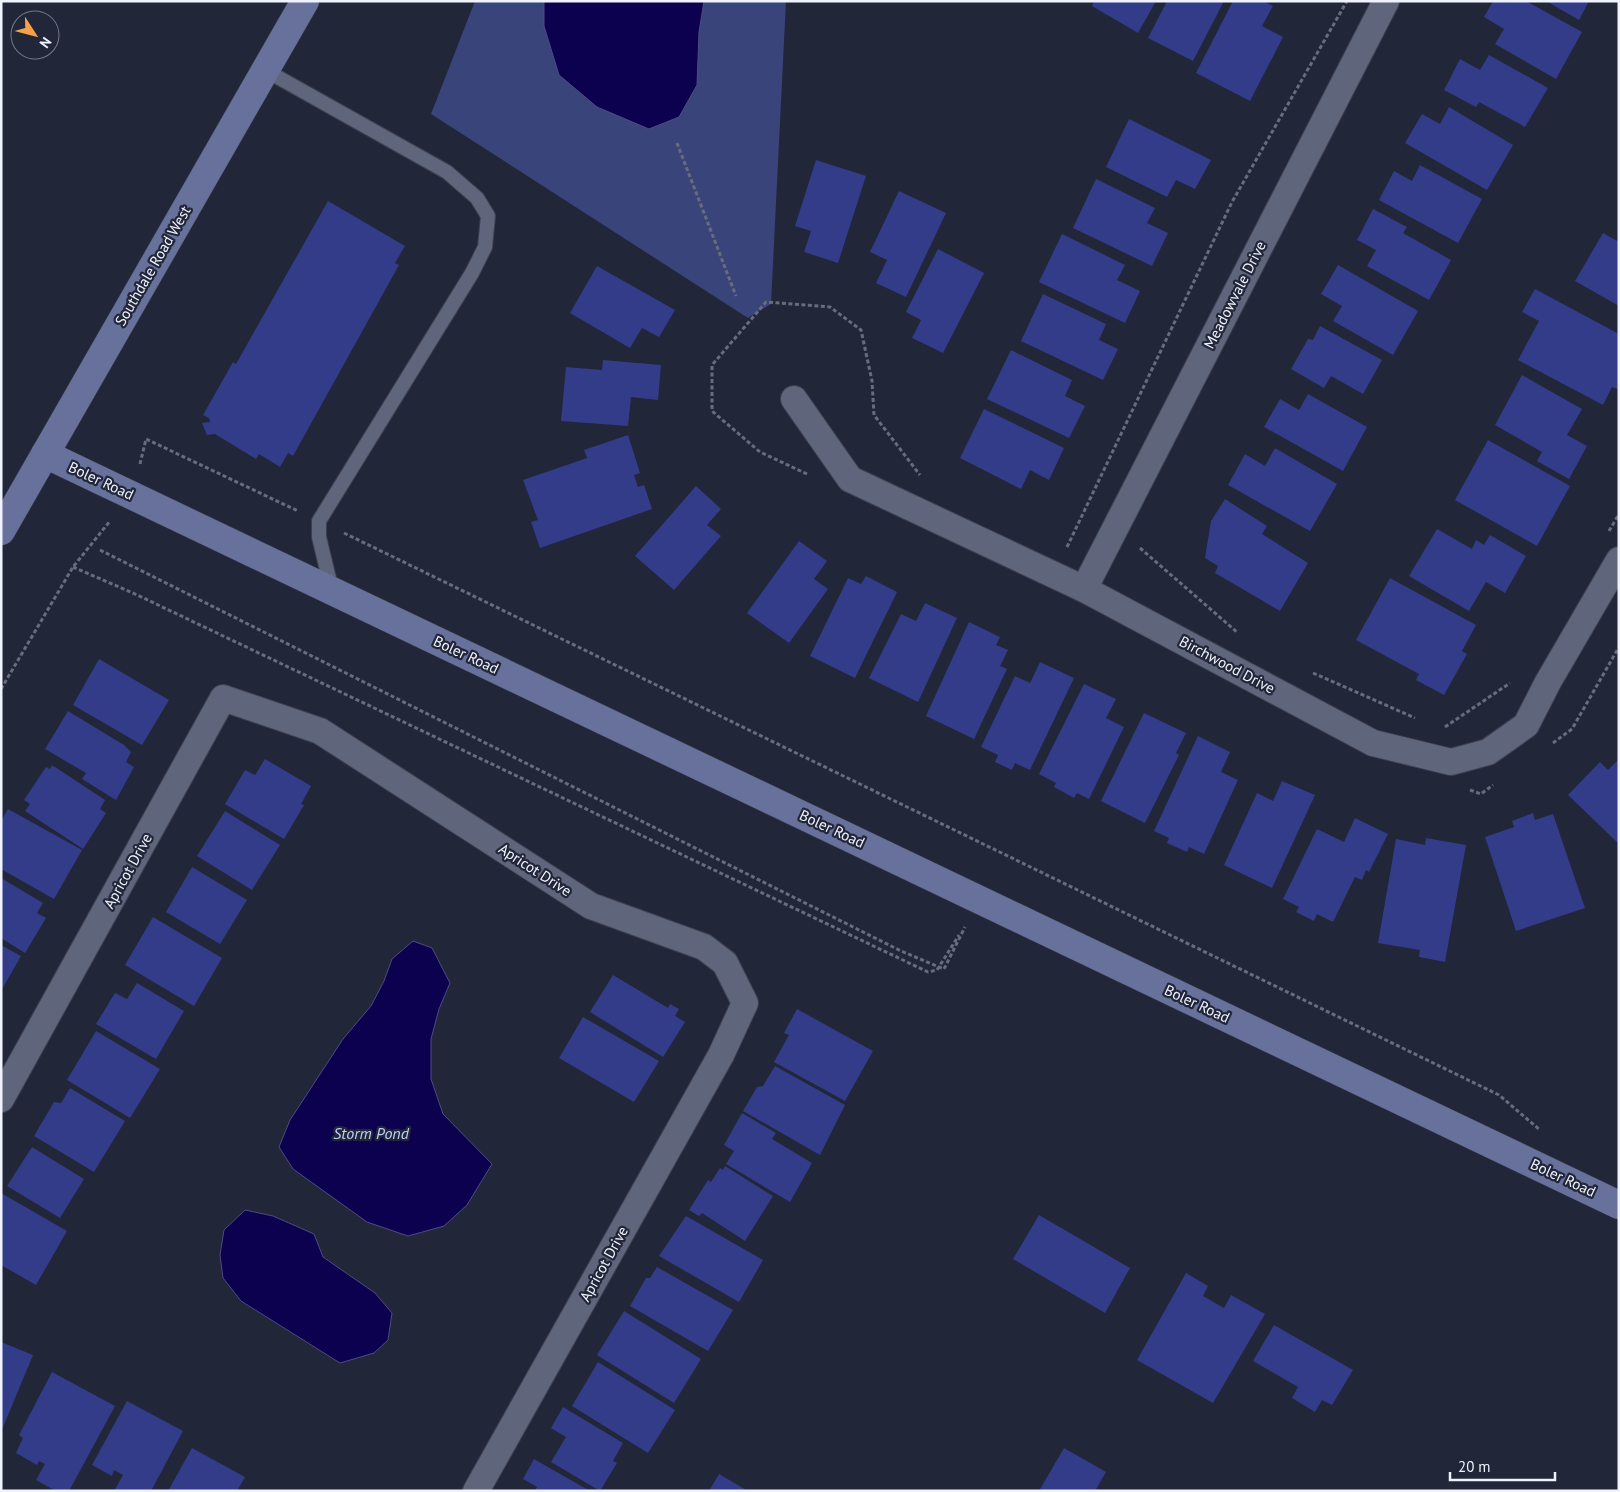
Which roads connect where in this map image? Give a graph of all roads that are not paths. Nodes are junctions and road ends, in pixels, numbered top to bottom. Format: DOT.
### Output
graph roads {
  1 [pos="304,1"];
  2 [pos="1386,1"];
  3 [pos="265,70"];
  4 [pos="794,399"];
  5 [pos="45,454"];
  6 [pos="1,532"];
  7 [pos="1619,560"];
  8 [pos="1084,589"];
  9 [pos="332,591"];
  10 [pos="1,1099"];
  11 [pos="1619,1205"];
  12 [pos="476,1491"];
  1 -- 3 [label="street, Southdale Road West"];
  2 -- 8 [label="street, Meadowvale Drive"];
  3 -- 5 [label="street, Southdale Road West"];
  3 -- 9 [label="lane"];
  4 -- 8 [label="street, Birchwood Drive"];
  5 -- 6 [label="street, Southdale Road West"];
  5 -- 9 [label="street, Boler Road"];
  7 -- 8 [label="street, Birchwood Drive"];
  9 -- 11 [label="street, Boler Road"];
  10 -- 12 [label="street, Apricot Drive"];
}
